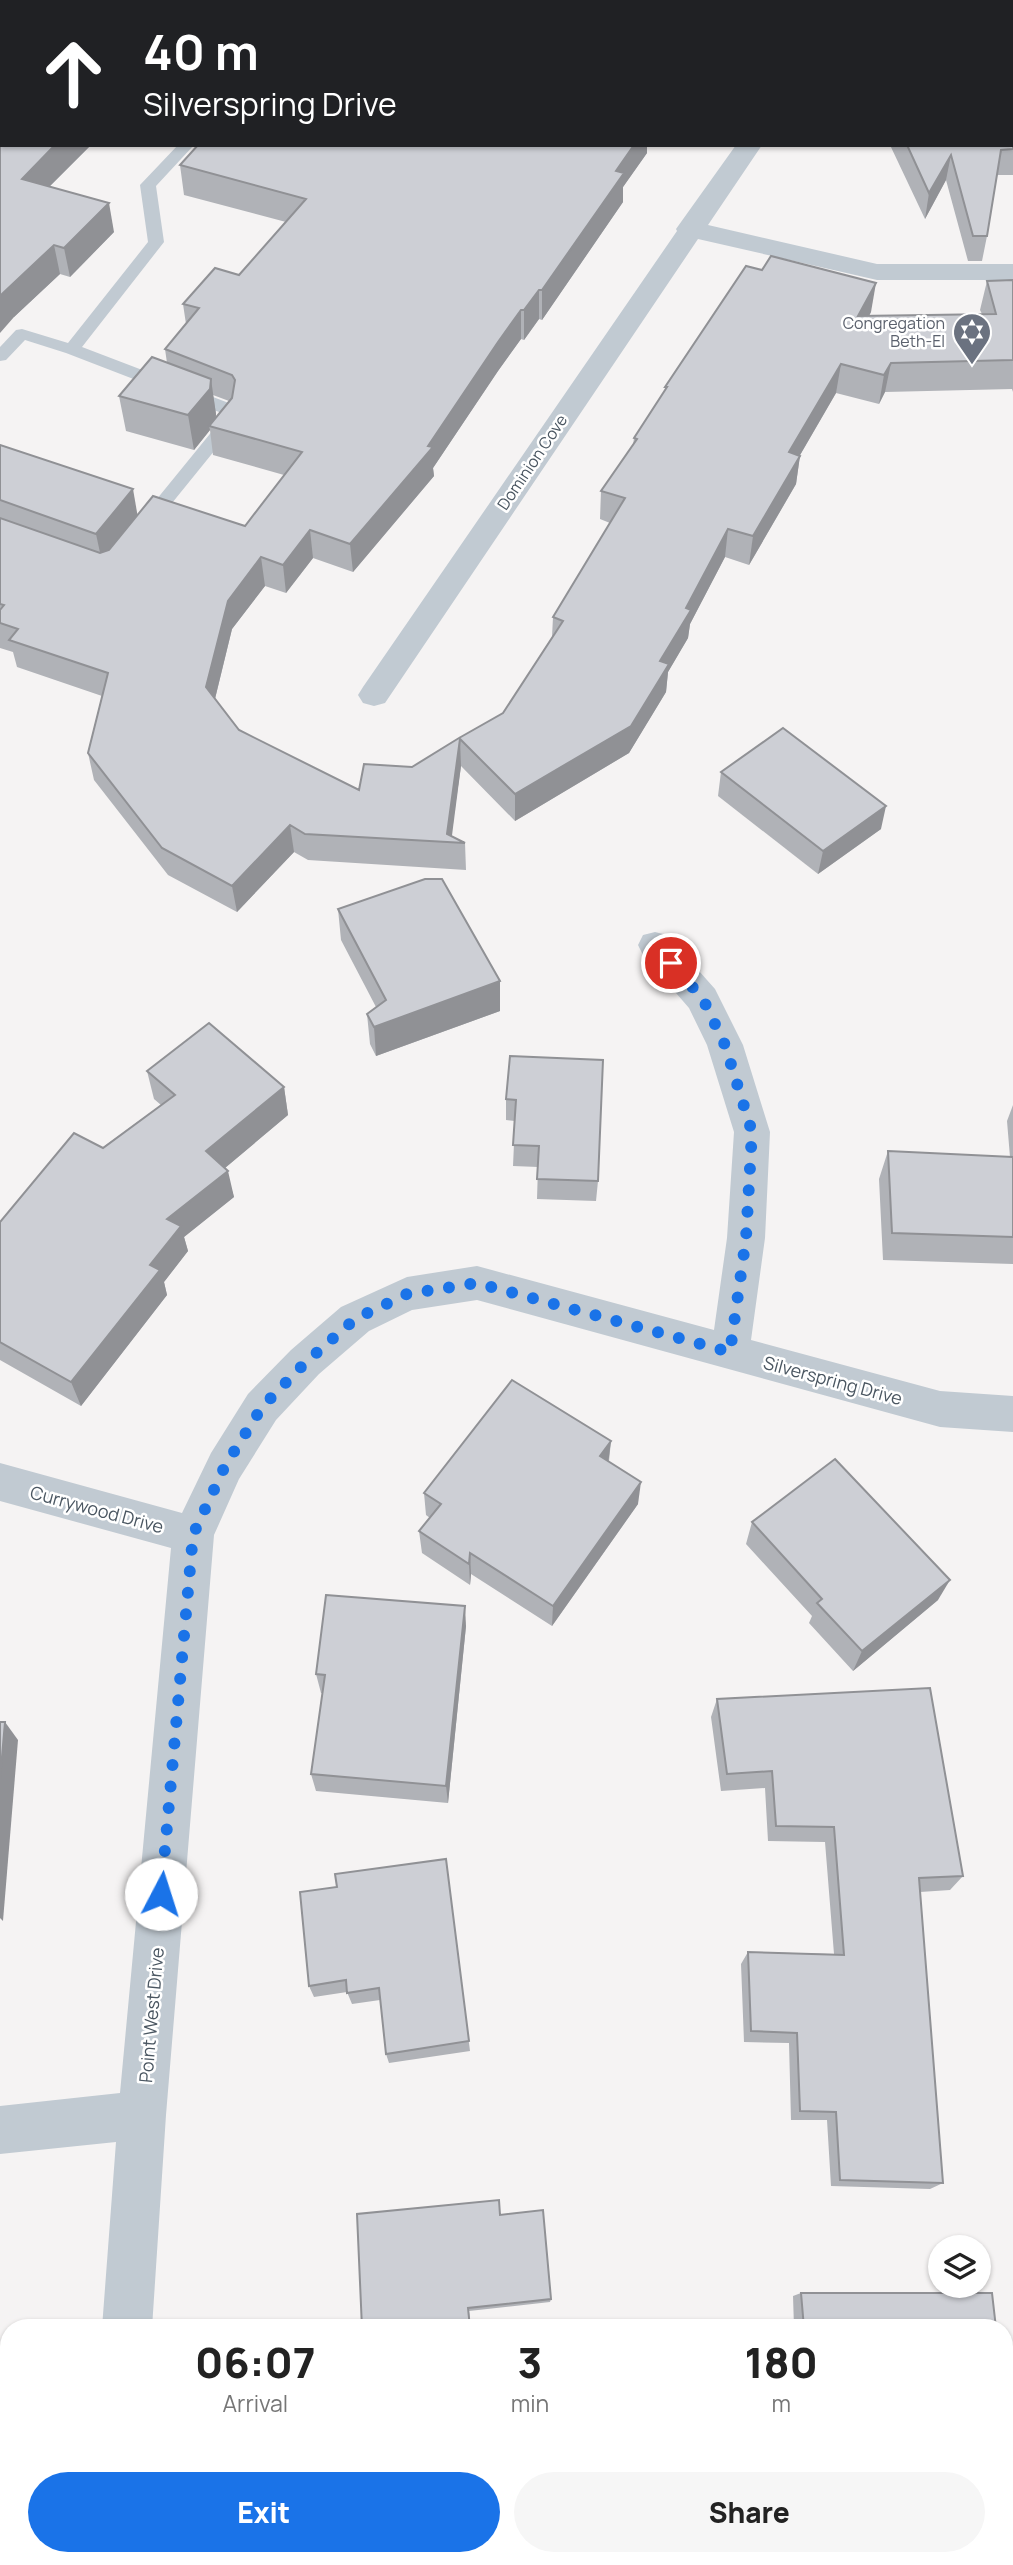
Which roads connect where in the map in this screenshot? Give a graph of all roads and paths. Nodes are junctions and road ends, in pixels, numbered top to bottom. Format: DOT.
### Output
graph roads {
  1 [pos="185,147"];
  2 [pos="747,147"];
  3 [pos="689,229"];
  4 [pos="1013,272"];
  5 [pos="0,327"];
  6 [pos="22,334"];
  7 [pos="72,349"];
  8 [pos="0,356"];
  9 [pos="132,541"];
  10 [pos="374,695"];
  11 [pos="655,945"];
  12 [pos="730,1352"];
  13 [pos="1013,1414"];
  14 [pos="0,1482"];
  15 [pos="193,1535"];
  16 [pos="142,2115"];
  17 [pos="0,2130"];
  18 [pos="128,2319"];
  1 -- 7 [label="lane"];
  2 -- 3 [label="street, Dominion Cove"];
  3 -- 4 [label="street"];
  3 -- 10 [label="street, Dominion Cove"];
  5 -- 6 [label="lane"];
  6 -- 7 [label="lane"];
  6 -- 8 [label="lane"];
  7 -- 9 [label="lane"];
  11 -- 12 [label="street"];
  12 -- 13 [label="street, Silverspring Drive"];
  12 -- 15 [label="street, Silverspring Drive"];
  14 -- 15 [label="street, Currywood Drive"];
  15 -- 16 [label="street, Point West Drive"];
  16 -- 17 [label="street"];
  16 -- 18 [label="street, Point West Drive"];
}
